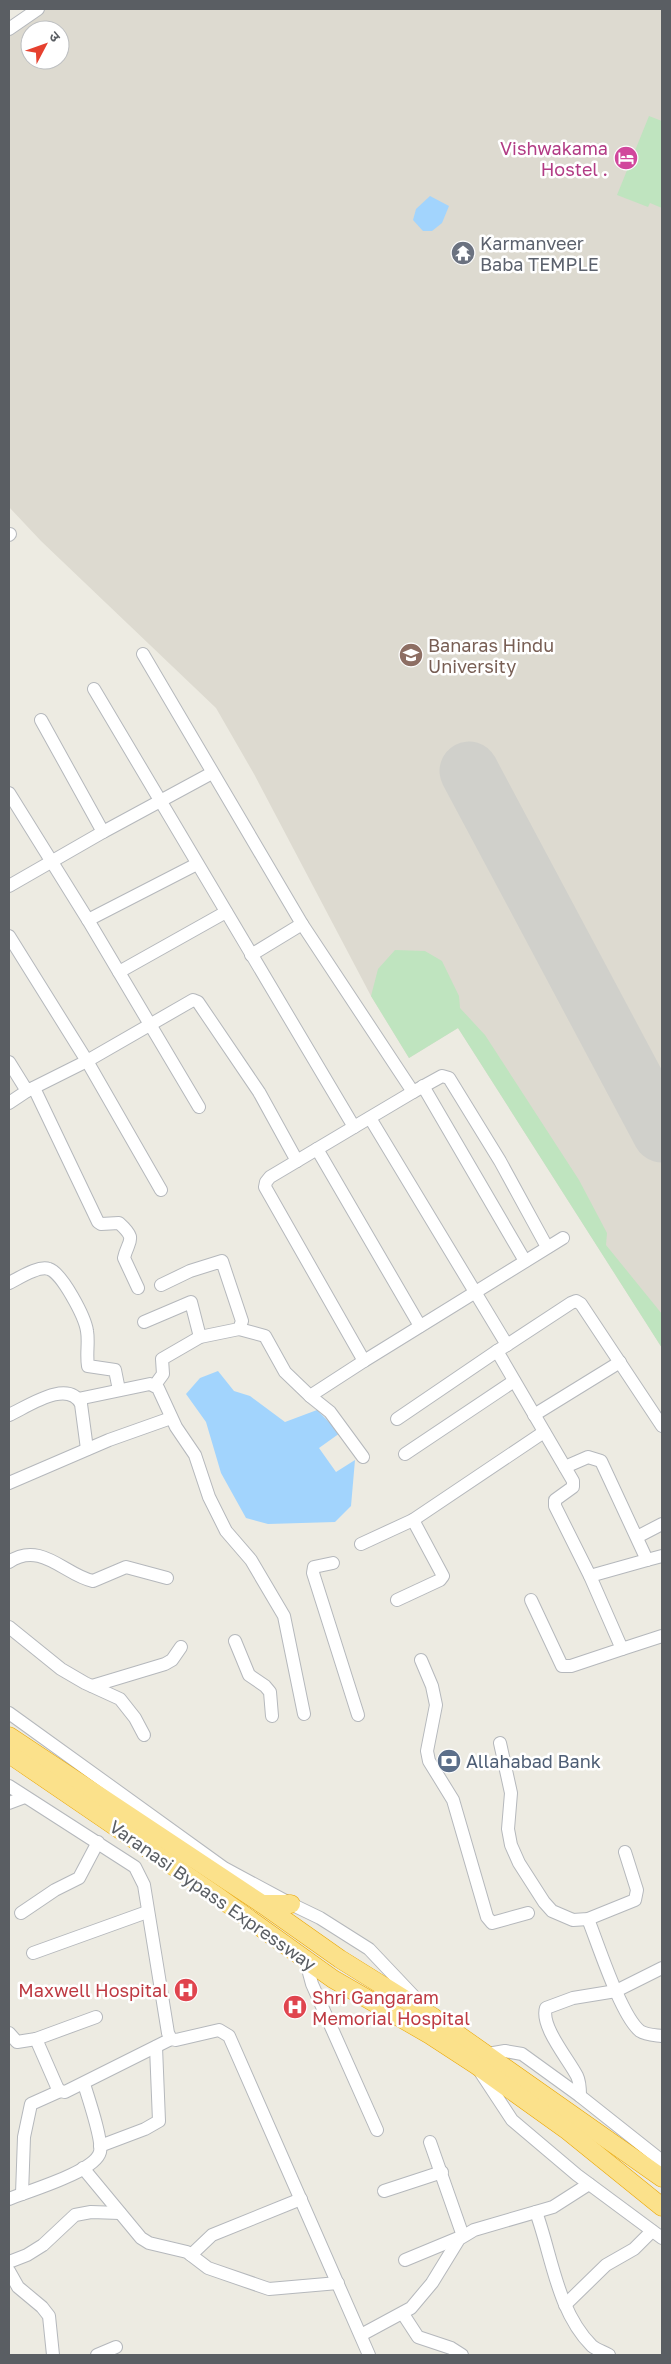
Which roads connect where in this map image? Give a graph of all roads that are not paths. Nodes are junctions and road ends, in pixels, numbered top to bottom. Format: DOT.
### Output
graph roads {
  1 [pos="38,9"];
  2 [pos="9,29"];
  3 [pos="143,654"];
  4 [pos="94,689"];
  5 [pos="41,720"];
  6 [pos="212,773"];
  7 [pos="9,793"];
  8 [pos="161,800"];
  9 [pos="103,832"];
  10 [pos="51,862"];
  11 [pos="197,864"];
  12 [pos="9,886"];
  13 [pos="226,912"];
  14 [pos="88,920"];
  15 [pos="302,924"];
  16 [pos="9,936"];
  17 [pos="251,955"];
  18 [pos="119,972"];
  19 [pos="150,1024"];
  20 [pos="9,1062"];
  21 [pos="88,1062"];
  22 [pos="418,1089"];
  23 [pos="31,1090"];
  24 [pos="9,1103"];
  25 [pos="199,1107"];
  26 [pos="370,1118"];
  27 [pos="354,1126"];
  28 [pos="317,1149"];
  29 [pos="297,1161"];
  30 [pos="162,1190"];
  31 [pos="563,1238"];
  32 [pos="547,1247"];
  33 [pos="525,1261"];
  34 [pos="9,1283"];
  35 [pos="161,1285"];
  36 [pos="138,1288"];
  37 [pos="474,1291"];
  38 [pos="144,1322"];
  39 [pos="420,1326"];
  40 [pos="239,1329"];
  41 [pos="200,1337"];
  42 [pos="502,1348"];
  43 [pos="364,1361"];
  44 [pos="620,1362"];
  45 [pos="514,1381"];
  46 [pos="155,1385"];
  47 [pos="119,1390"];
  48 [pos="310,1396"];
  49 [pos="78,1398"];
  50 [pos="9,1415"];
  51 [pos="534,1415"];
  52 [pos="171,1418"];
  53 [pos="397,1419"];
  54 [pos="662,1426"];
  55 [pos="544,1432"];
  56 [pos="87,1449"];
  57 [pos="405,1454"];
  58 [pos="363,1457"];
  59 [pos="565,1467"];
  60 [pos="9,1483"];
  61 [pos="412,1520"];
  62 [pos="662,1524"];
  63 [pos="637,1537"];
  64 [pos="361,1544"];
  65 [pos="662,1556"];
  66 [pos="647,1560"];
  67 [pos="9,1562"];
  68 [pos="333,1563"];
  69 [pos="590,1576"];
  70 [pos="167,1578"];
  71 [pos="398,1600"];
  72 [pos="530,1600"];
  73 [pos="9,1627"];
  74 [pos="662,1636"];
  75 [pos="235,1641"];
  76 [pos="181,1647"];
  77 [pos="622,1649"];
  78 [pos="421,1660"];
  79 [pos="92,1686"];
  80 [pos="9,1713"];
  81 [pos="304,1714"];
  82 [pos="358,1715"];
  83 [pos="272,1716"];
  84 [pos="144,1735"];
  85 [pos="9,1736"];
  86 [pos="500,1743"];
  87 [pos="9,1754"];
  88 [pos="9,1786"];
  89 [pos="25,1797"];
  90 [pos="9,1803"];
  91 [pos="98,1842"];
  92 [pos="625,1852"];
  93 [pos="262,1904"];
  94 [pos="291,1904"];
  95 [pos="147,1912"];
  96 [pos="21,1913"];
  97 [pos="528,1913"];
  98 [pos="588,1919"];
  99 [pos="33,1953"];
  100 [pos="305,1958"];
  101 [pos="662,1968"];
  102 [pos="616,1991"];
  103 [pos="96,2017"];
  104 [pos="433,2017"];
  105 [pos="9,2033"];
  106 [pos="662,2036"];
  107 [pos="36,2039"];
  108 [pos="171,2039"];
  109 [pos="156,2047"];
  110 [pos="482,2060"];
  111 [pos="84,2084"];
  112 [pos="60,2091"];
  113 [pos="580,2096"];
  114 [pos="377,2130"];
  115 [pos="430,2142"];
  116 [pos="100,2146"];
  117 [pos="662,2160"];
  118 [pos="83,2168"];
  119 [pos="442,2172"];
  120 [pos="662,2178"];
  121 [pos="589,2184"];
  122 [pos="384,2191"];
  123 [pos="22,2194"];
  124 [pos="9,2199"];
  125 [pos="301,2199"];
  126 [pos="662,2207"];
  127 [pos="536,2212"];
  128 [pos="120,2213"];
  129 [pos="657,2234"];
  130 [pos="463,2236"];
  131 [pos="192,2255"];
  132 [pos="405,2260"];
  133 [pos="9,2262"];
  134 [pos="10,2276"];
  135 [pos="338,2283"];
  136 [pos="565,2305"];
  137 [pos="403,2314"];
  138 [pos="361,2335"];
  139 [pos="116,2347"];
  140 [pos="53,2355"];
  141 [pos="96,2355"];
  142 [pos="370,2355"];
  143 [pos="462,2355"];
  144 [pos="609,2355"];
  1 -- 2 [label="street"];
  3 -- 6 [label="street"];
  4 -- 8 [label="street"];
  5 -- 9 [label="street"];
  6 -- 8 [label="street"];
  6 -- 15 [label="street"];
  7 -- 10 [label="street"];
  8 -- 9 [label="street"];
  8 -- 11 [label="street"];
  9 -- 10 [label="street"];
  10 -- 12 [label="street"];
  10 -- 14 [label="street"];
  11 -- 13 [label="street"];
  11 -- 14 [label="street"];
  13 -- 17 [label="street"];
  13 -- 18 [label="street"];
  14 -- 18 [label="street"];
  15 -- 17 [label="street"];
  15 -- 22 [label="street"];
  16 -- 21 [label="street"];
  17 -- 27 [label="street"];
  18 -- 19 [label="street"];
  19 -- 21 [label="street"];
  19 -- 25 [label="street"];
  19 -- 29 [label="street"];
  20 -- 23 [label="street"];
  21 -- 23 [label="street"];
  21 -- 30 [label="street"];
  22 -- 26 [label="street"];
  22 -- 32 [label="street"];
  22 -- 33 [label="street"];
  23 -- 24 [label="street"];
  23 -- 36 [label="street"];
  26 -- 27 [label="street"];
  26 -- 37 [label="street"];
  27 -- 28 [label="street"];
  28 -- 29 [label="street"];
  28 -- 39 [label="street"];
  29 -- 43 [label="street"];
  31 -- 32 [label="street"];
  32 -- 33 [label="street"];
  33 -- 37 [label="street"];
  34 -- 47 [label="street"];
  35 -- 40 [label="street"];
  37 -- 39 [label="street"];
  37 -- 42 [label="street"];
  38 -- 41 [label="street"];
  39 -- 43 [label="street"];
  40 -- 41 [label="street"];
  40 -- 48 [label="street"];
  41 -- 46 [label="street"];
  42 -- 44 [label="street"];
  42 -- 45 [label="street"];
  42 -- 53 [label="street"];
  43 -- 48 [label="street"];
  44 -- 51 [label="street"];
  44 -- 54 [label="street"];
  45 -- 51 [label="street"];
  45 -- 57 [label="street"];
  46 -- 47 [label="street"];
  46 -- 52 [label="street"];
  47 -- 49 [label="street"];
  48 -- 58 [label="street"];
  49 -- 50 [label="street"];
  49 -- 56 [label="street"];
  51 -- 55 [label="street"];
  52 -- 56 [label="street"];
  52 -- 81 [label="street"];
  55 -- 59 [label="street"];
  55 -- 61 [label="street"];
  56 -- 60 [label="street"];
  59 -- 63 [label="street"];
  59 -- 69 [label="street"];
  61 -- 64 [label="street"];
  61 -- 71 [label="street"];
  62 -- 63 [label="street"];
  63 -- 66 [label="street"];
  65 -- 66 [label="street"];
  66 -- 69 [label="street"];
  67 -- 70 [label="street"];
  68 -- 82 [label="street"];
  69 -- 77 [label="street"];
  72 -- 77 [label="street"];
  73 -- 79 [label="street"];
  74 -- 77 [label="street"];
  75 -- 83 [label="street"];
  76 -- 79 [label="street"];
  78 -- 97 [label="street"];
  79 -- 84 [label="street"];
  80 -- 94 [label="street"];
  85 -- 93 [label="highway, Varanasi Bypass Expressway"];
  86 -- 98 [label="street"];
  87 -- 100 [label="highway, Varanasi Bypass Expressway"];
  88 -- 89 [label="street"];
  89 -- 90 [label="street"];
  89 -- 91 [label="street"];
  91 -- 95 [label="street"];
  91 -- 96 [label="street"];
  92 -- 98 [label="street"];
  93 -- 94 [label="highway"];
  93 -- 104 [label="highway, Varanasi Bypass Expressway"];
  94 -- 104 [label="street"];
  95 -- 99 [label="street"];
  95 -- 108 [label="street"];
  98 -- 102 [label="street"];
  100 -- 110 [label="highway, Varanasi Bypass Expressway"];
  100 -- 114 [label="street"];
  101 -- 102 [label="street"];
  102 -- 106 [label="street"];
  102 -- 113 [label="street"];
  103 -- 107 [label="street"];
  104 -- 110 [label="highway, Varanasi Bypass Expressway"];
  105 -- 107 [label="street"];
  107 -- 112 [label="street"];
  108 -- 109 [label="street"];
  108 -- 125 [label="street"];
  109 -- 111 [label="street"];
  109 -- 116 [label="street"];
  110 -- 113 [label="street"];
  110 -- 120 [label="highway, Varanasi Bypass Expressway"];
  110 -- 121 [label="street"];
  110 -- 126 [label="highway, Varanasi Bypass Expressway"];
  111 -- 112 [label="street"];
  111 -- 116 [label="street"];
  112 -- 123 [label="street"];
  113 -- 117 [label="street"];
  115 -- 119 [label="street"];
  116 -- 118 [label="street"];
  118 -- 123 [label="street"];
  118 -- 128 [label="street"];
  119 -- 122 [label="street"];
  119 -- 130 [label="street"];
  121 -- 127 [label="street"];
  121 -- 129 [label="street"];
  123 -- 124 [label="street"];
  125 -- 131 [label="street"];
  125 -- 135 [label="street"];
  127 -- 130 [label="street"];
  127 -- 136 [label="street"];
  128 -- 131 [label="street"];
  128 -- 133 [label="street"];
  129 -- 136 [label="street"];
  130 -- 132 [label="street"];
  130 -- 137 [label="street"];
  131 -- 135 [label="street"];
  134 -- 140 [label="street"];
  135 -- 138 [label="street"];
  136 -- 144 [label="street"];
  137 -- 138 [label="street"];
  137 -- 143 [label="street"];
  138 -- 142 [label="street"];
  139 -- 141 [label="street"];
}
